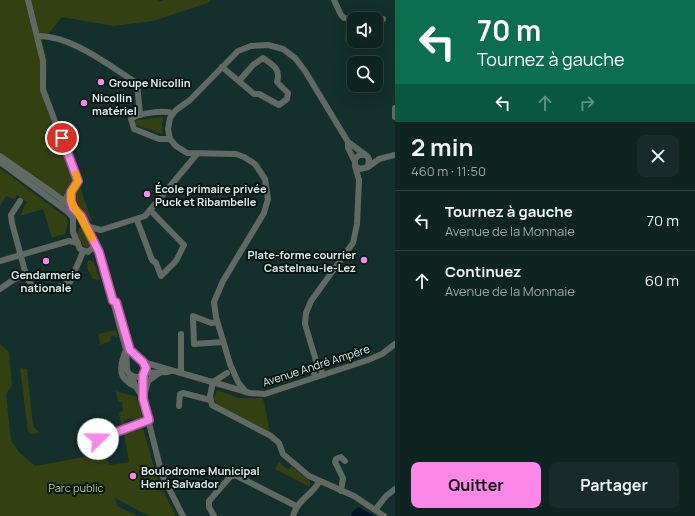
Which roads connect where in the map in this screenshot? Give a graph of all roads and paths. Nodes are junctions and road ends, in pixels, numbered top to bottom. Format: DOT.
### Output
graph roads {
  1 [pos="28,0"];
  2 [pos="334,0"];
  3 [pos="347,18"];
  4 [pos="37,36"];
  5 [pos="222,67"];
  6 [pos="239,81"];
  7 [pos="395,108"];
  8 [pos="172,113"];
  9 [pos="140,115"];
  10 [pos="395,117"];
  11 [pos="170,139"];
  12 [pos="348,142"];
  13 [pos="197,154"];
  14 [pos="395,155"];
  15 [pos="0,156"];
  16 [pos="366,156"];
  17 [pos="379,159"];
  18 [pos="0,162"];
  19 [pos="355,164"];
  20 [pos="367,168"];
  21 [pos="359,180"];
  22 [pos="71,192"];
  23 [pos="55,194"];
  24 [pos="20,202"];
  25 [pos="62,203"];
  26 [pos="73,208"];
  27 [pos="150,210"];
  28 [pos="137,220"];
  29 [pos="85,225"];
  30 [pos="73,229"];
  31 [pos="101,230"];
  32 [pos="69,241"];
  33 [pos="78,243"];
  34 [pos="93,246"];
  35 [pos="83,252"];
  36 [pos="21,255"];
  37 [pos="0,261"];
  38 [pos="26,275"];
  39 [pos="0,289"];
  40 [pos="113,301"];
  41 [pos="217,322"];
  42 [pos="181,334"];
  43 [pos="223,342"];
  44 [pos="395,344"];
  45 [pos="126,350"];
  46 [pos="142,361"];
  47 [pos="317,364"];
  48 [pos="127,367"];
  49 [pos="171,370"];
  50 [pos="159,373"];
  51 [pos="180,373"];
  52 [pos="144,374"];
  53 [pos="231,374"];
  54 [pos="131,375"];
  55 [pos="323,375"];
  56 [pos="315,377"];
  57 [pos="213,382"];
  58 [pos="225,386"];
  59 [pos="138,387"];
  60 [pos="232,388"];
  61 [pos="246,392"];
  62 [pos="144,397"];
  63 [pos="210,400"];
  64 [pos="179,406"];
  65 [pos="149,420"];
  66 [pos="98,439"];
  67 [pos="345,461"];
  68 [pos="319,482"];
  69 [pos="395,489"];
  70 [pos="341,491"];
  71 [pos="296,506"];
  72 [pos="375,510"];
  73 [pos="182,516"];
  74 [pos="214,516"];
  75 [pos="293,516"];
  76 [pos="384,516"];
  1 -- 4 [label="street"];
  2 -- 3 [label="street"];
  4 -- 9 [label="street"];
  4 -- 22 [label="street"];
  5 -- 6 [label="street"];
  5 -- 8 [label="street"];
  5 -- 12 [label="street"];
  6 -- 6 [label="street"];
  7 -- 10 [label="street"];
  8 -- 9 [label="street"];
  8 -- 11 [label="street"];
  9 -- 11 [label="street"];
  11 -- 13 [label="street"];
  12 -- 16 [label="street"];
  12 -- 19 [label="street"];
  13 -- 27 [label="street"];
  13 -- 41 [label="street"];
  14 -- 17 [label="street"];
  15 -- 23 [label="street"];
  16 -- 17 [label="street"];
  16 -- 19 [label="street"];
  16 -- 20 [label="street"];
  17 -- 20 [label="street"];
  18 -- 25 [label="street"];
  19 -- 20 [label="street"];
  19 -- 21 [label="street"];
  20 -- 21 [label="street"];
  21 -- 47 [label="street"];
  22 -- 23 [label="street"];
  22 -- 25 [label="street"];
  22 -- 26 [label="street"];
  23 -- 25 [label="street"];
  24 -- 36 [label="street"];
  25 -- 26 [label="street"];
  25 -- 30 [label="street"];
  26 -- 29 [label="street"];
  27 -- 28 [label="street"];
  27 -- 28 [label="street"];
  28 -- 31 [label="street"];
  29 -- 30 [label="street"];
  29 -- 31 [label="street"];
  29 -- 34 [label="street"];
  30 -- 32 [label="street"];
  30 -- 33 [label="street"];
  31 -- 34 [label="street"];
  32 -- 33 [label="street"];
  32 -- 36 [label="street"];
  33 -- 35 [label="street"];
  34 -- 35 [label="street"];
  34 -- 40 [label="street"];
  35 -- 38 [label="street"];
  36 -- 37 [label="street"];
  36 -- 38 [label="street"];
  38 -- 39 [label="street"];
  40 -- 45 [label="street"];
  40 -- 46 [label="street"];
  41 -- 43 [label="street"];
  41 -- 43 [label="street"];
  42 -- 51 [label="street"];
  43 -- 53 [label="street"];
  44 -- 55 [label="street, Avenue André Ampère"];
  45 -- 48 [label="street"];
  45 -- 59 [label="street"];
  46 -- 48 [label="street"];
  46 -- 49 [label="street, Avenue André Ampère"];
  46 -- 52 [label="street"];
  47 -- 55 [label="street"];
  47 -- 56 [label="street"];
  48 -- 54 [label="street"];
  49 -- 50 [label="street"];
  49 -- 51 [label="street, Avenue André Ampère"];
  50 -- 52 [label="street"];
  50 -- 62 [label="street"];
  51 -- 57 [label="street, Avenue André Ampère"];
  52 -- 54 [label="street"];
  52 -- 62 [label="street"];
  53 -- 57 [label="street"];
  53 -- 58 [label="street"];
  53 -- 60 [label="street"];
  53 -- 61 [label="street"];
  54 -- 59 [label="street"];
  55 -- 56 [label="street, Avenue André Ampère"];
  56 -- 61 [label="street, Avenue André Ampère"];
  57 -- 58 [label="street, Avenue André Ampère"];
  57 -- 63 [label="street"];
  58 -- 60 [label="street, Avenue André Ampère"];
  59 -- 62 [label="street"];
  60 -- 61 [label="street, Avenue André Ampère"];
  62 -- 65 [label="street"];
  63 -- 64 [label="street"];
  63 -- 68 [label="street"];
  65 -- 66 [label="street"];
  65 -- 73 [label="street"];
  67 -- 70 [label="street"];
  68 -- 70 [label="street"];
  68 -- 71 [label="street"];
  69 -- 72 [label="street"];
  70 -- 72 [label="street"];
  71 -- 74 [label="street"];
  71 -- 75 [label="street"];
  72 -- 76 [label="street"];
}
